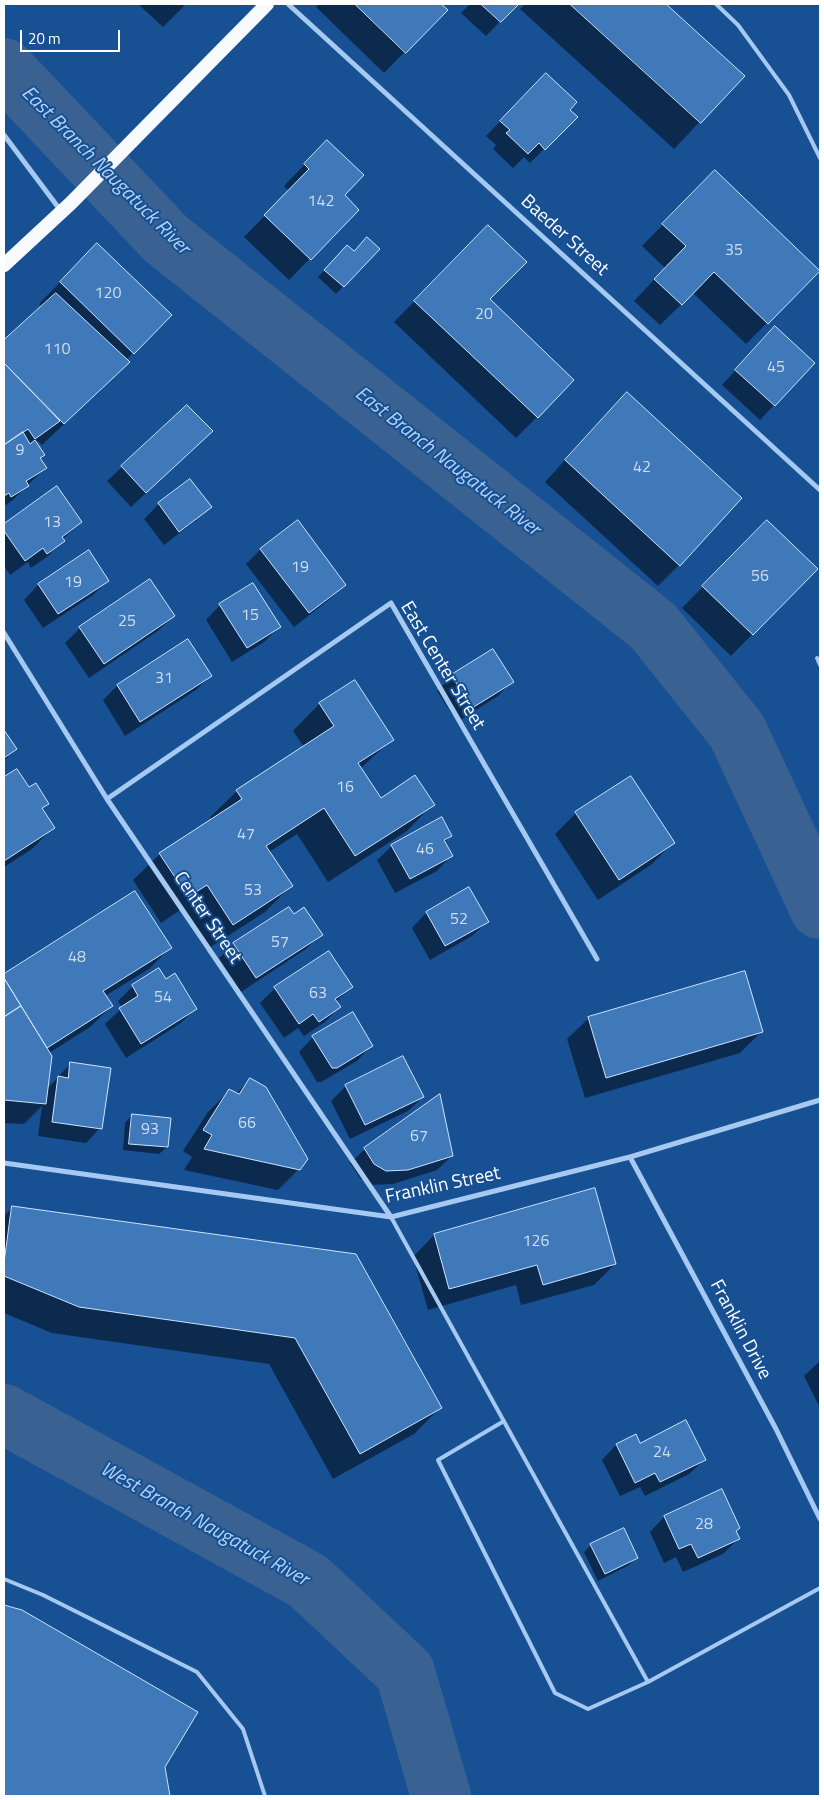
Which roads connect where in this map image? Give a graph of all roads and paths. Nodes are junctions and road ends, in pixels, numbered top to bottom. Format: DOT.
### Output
graph roads {
  1 [pos="267,4"];
  2 [pos="288,4"];
  3 [pos="716,4"];
  4 [pos="4,135"];
  5 [pos="820,158"];
  6 [pos="66,207"];
  7 [pos="4,265"];
  8 [pos="820,490"];
  9 [pos="4,633"];
  10 [pos="817,658"];
  11 [pos="820,665"];
  12 [pos="108,799"];
  13 [pos="597,959"];
  14 [pos="820,1100"];
  15 [pos="630,1157"];
  16 [pos="4,1163"];
  17 [pos="391,1217"];
  18 [pos="504,1421"];
  19 [pos="820,1519"];
  20 [pos="4,1579"];
  21 [pos="820,1588"];
  22 [pos="648,1682"];
  23 [pos="265,1796"];
  1 -- 6 [label="highway"];
  2 -- 8 [label="street, Baeder Street"];
  3 -- 5 [label="lane"];
  4 -- 6 [label="street"];
  6 -- 7 [label="highway"];
  9 -- 12 [label="street, Center Street"];
  10 -- 11 [label="lane"];
  12 -- 13 [label="street, East Center Street"];
  12 -- 17 [label="street, Center Street"];
  14 -- 15 [label="street, Franklin Street"];
  15 -- 17 [label="street, Franklin Street"];
  15 -- 19 [label="street, Franklin Drive"];
  16 -- 17 [label="street, Franklin Street"];
  17 -- 18 [label="lane"];
  18 -- 22 [label="lane"];
  18 -- 22 [label="lane"];
  20 -- 23 [label="lane"];
  21 -- 22 [label="lane"];
}
